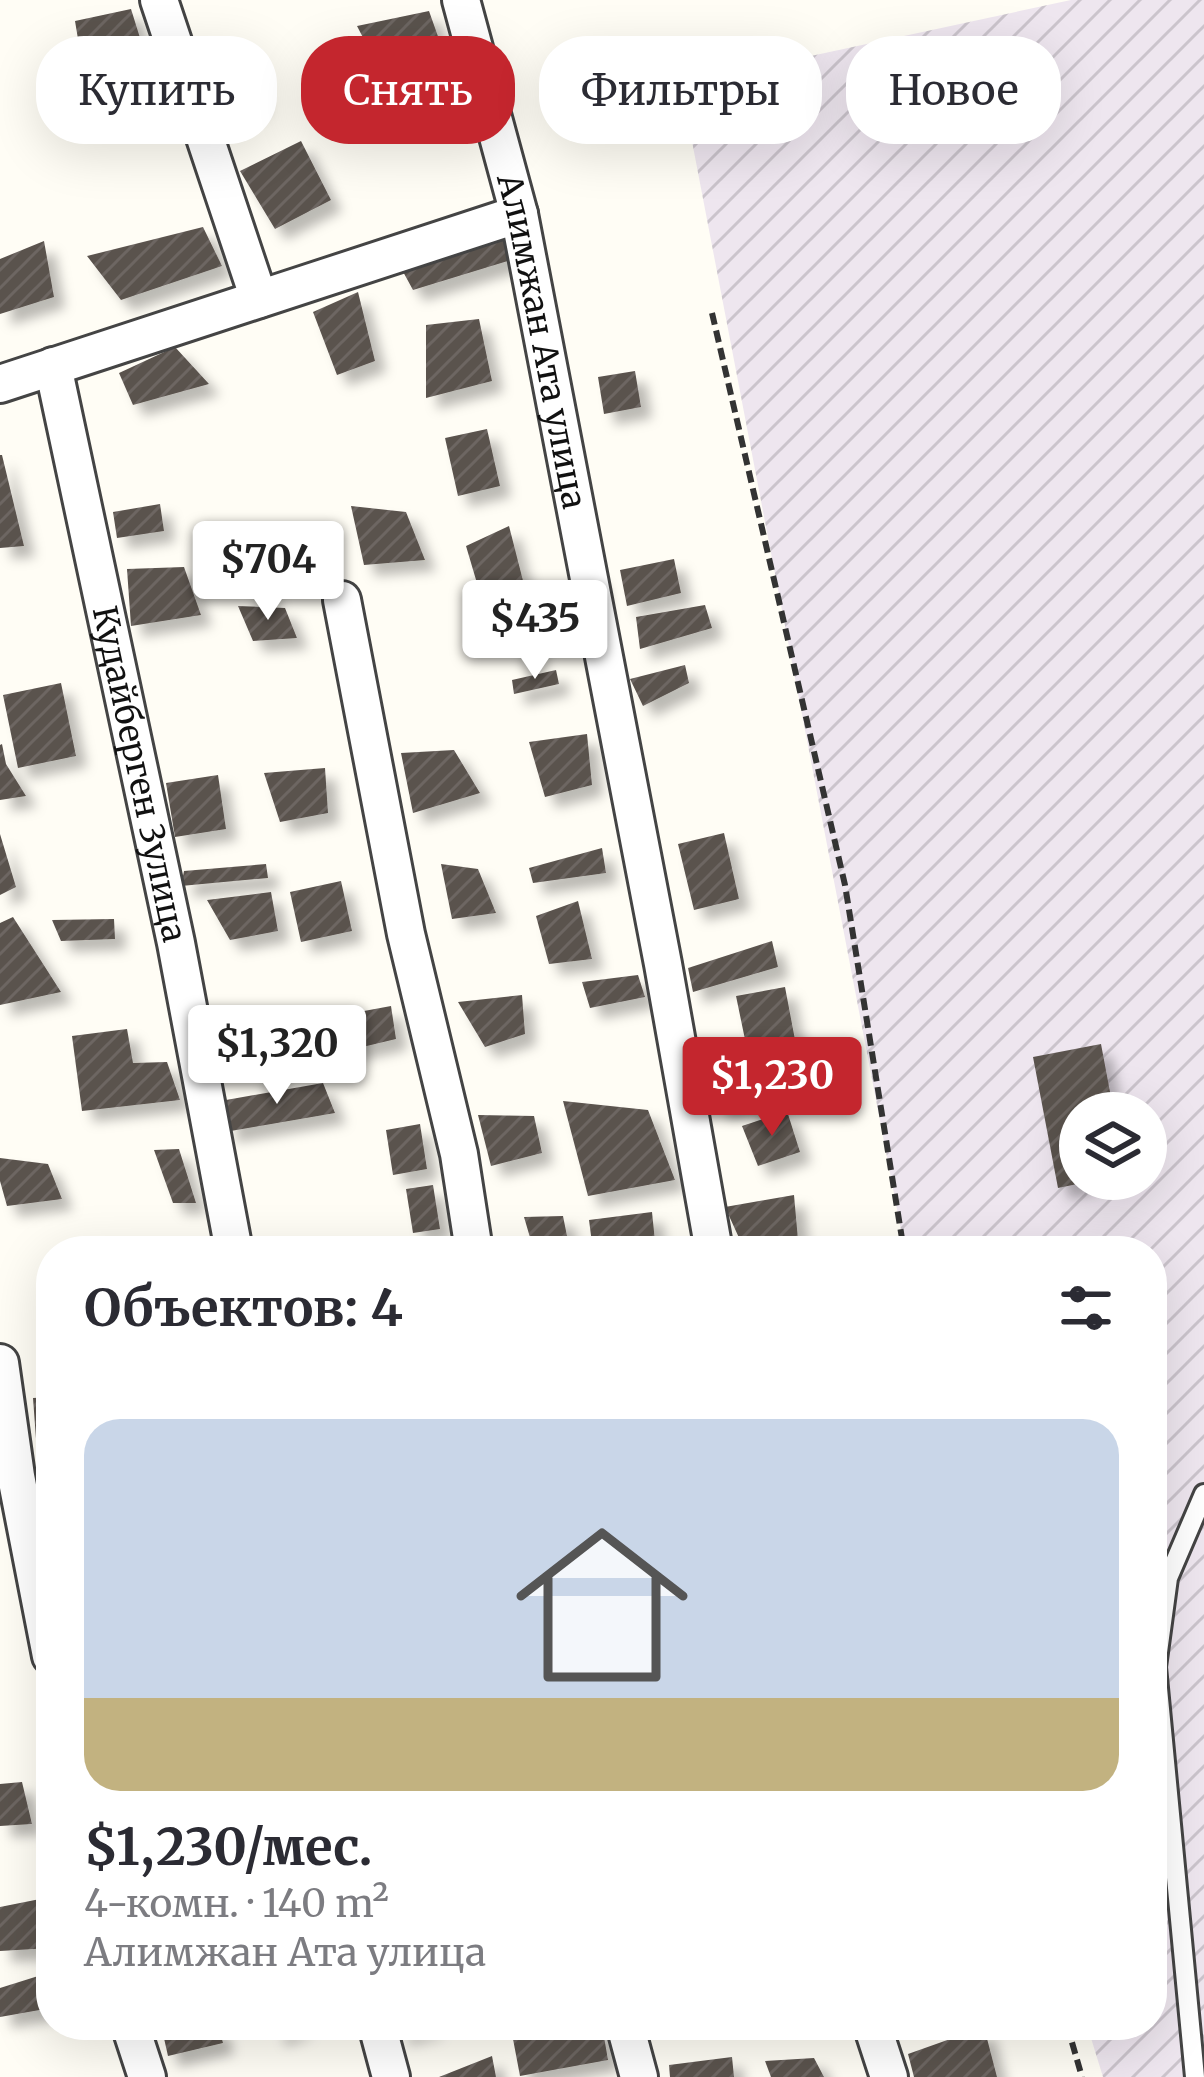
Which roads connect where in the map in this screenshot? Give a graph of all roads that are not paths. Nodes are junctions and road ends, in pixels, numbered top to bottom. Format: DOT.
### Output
graph roads {
  1 [pos="159,0"];
  2 [pos="461,0"];
  3 [pos="519,214"];
  4 [pos="259,299"];
  5 [pos="53,366"];
  6 [pos="0,384"];
  7 [pos="342,599"];
  8 [pos="231,1236"];
  9 [pos="472,1236"];
  10 [pos="711,1236"];
  11 [pos="0,1363"];
  12 [pos="1204,1494"];
  13 [pos="36,1579"];
  14 [pos="1167,1585"];
  15 [pos="1167,1782"];
  16 [pos="135,2040"];
  17 [pos="381,2040"];
  18 [pos="629,2040"];
  19 [pos="877,2040"];
  20 [pos="147,2077"];
  21 [pos="391,2077"];
  22 [pos="639,2077"];
  23 [pos="889,2077"];
  24 [pos="1195,2077"];
  1 -- 4 [label="street"];
  2 -- 3 [label="street, Алимжан Ата улица"];
  3 -- 4 [label="street"];
  3 -- 10 [label="street, Алимжан Ата улица"];
  4 -- 5 [label="street"];
  5 -- 6 [label="street"];
  5 -- 8 [label="street, Кудайберген 3улица"];
  7 -- 9 [label="street"];
  11 -- 13 [label="street"];
  12 -- 14 [label="lane"];
  15 -- 24 [label="lane"];
  16 -- 20 [label="street"];
  17 -- 21 [label="street"];
  18 -- 22 [label="street"];
  19 -- 23 [label="street"];
}
